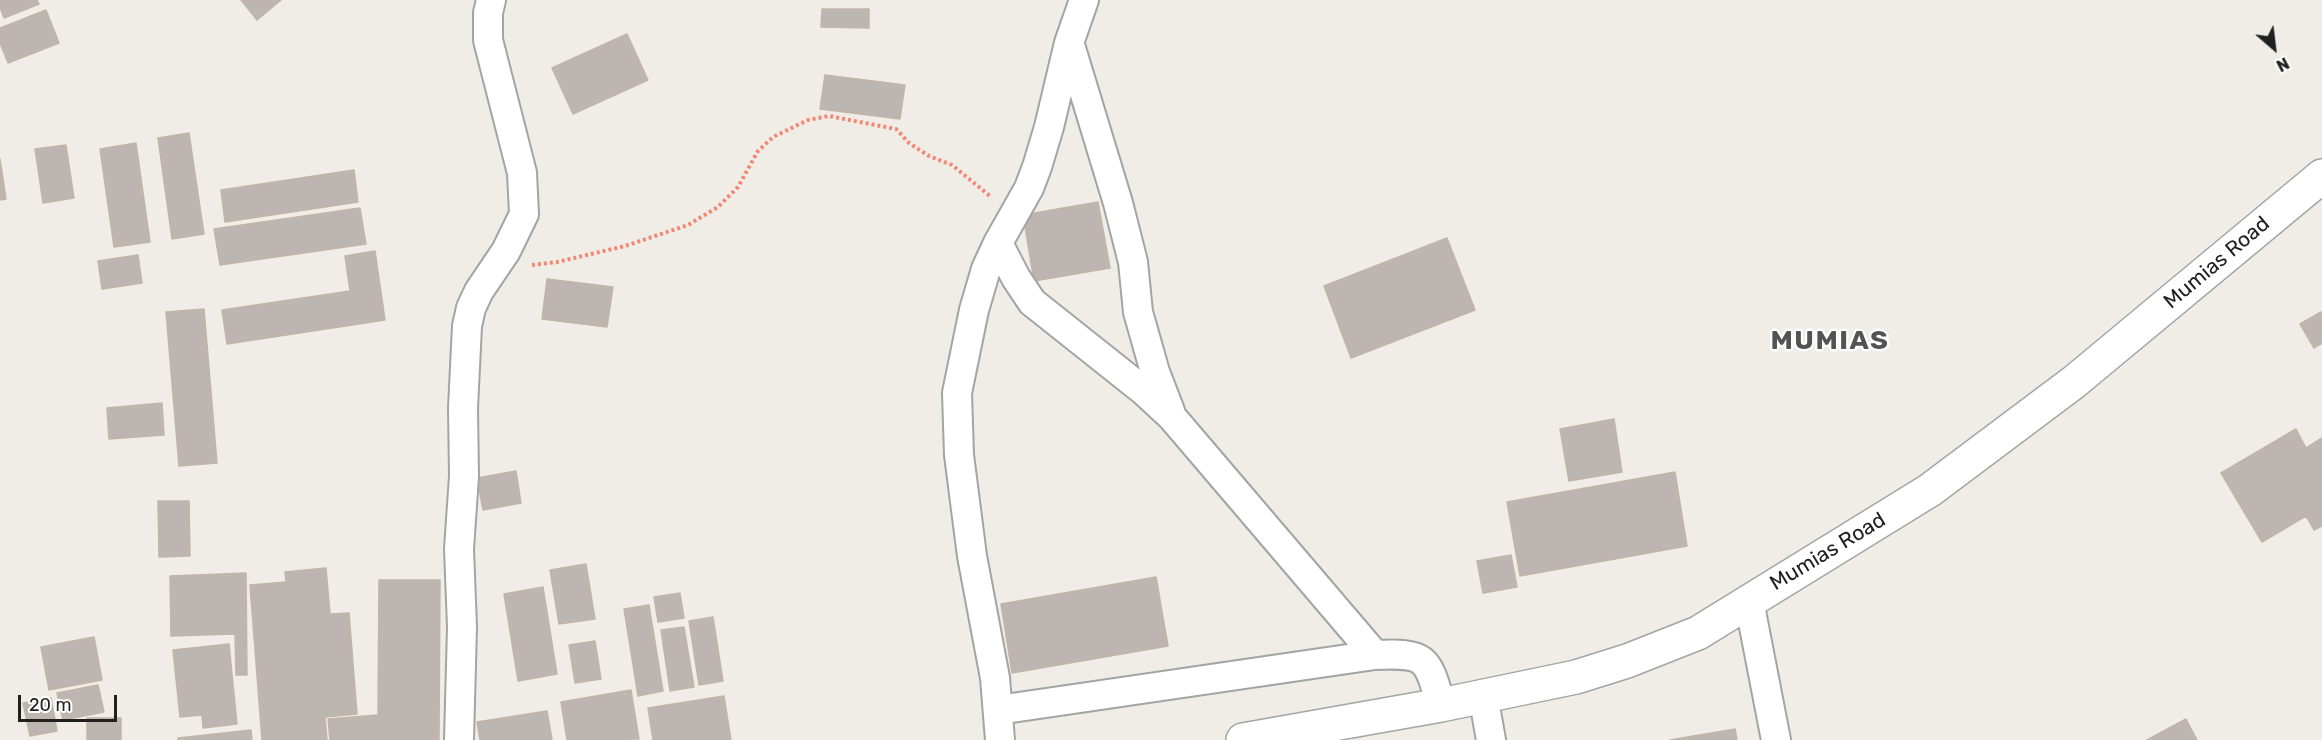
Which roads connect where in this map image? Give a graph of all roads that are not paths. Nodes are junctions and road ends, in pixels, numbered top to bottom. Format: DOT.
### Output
graph roads {
  1 [pos="491,0"];
  2 [pos="1084,0"];
  3 [pos="1069,43"];
  4 [pos="2322,176"];
  5 [pos="998,243"];
  6 [pos="1172,417"];
  7 [pos="1749,601"];
  8 [pos="1375,655"];
  9 [pos="1483,695"];
  10 [pos="1441,705"];
  11 [pos="998,710"];
  12 [pos="459,740"];
  13 [pos="1000,740"];
  14 [pos="1243,740"];
  15 [pos="1491,740"];
  16 [pos="1776,740"];
  1 -- 12 [label="street"];
  2 -- 3 [label="street"];
  3 -- 5 [label="street"];
  3 -- 6 [label="street"];
  4 -- 7 [label="street, Mumias Road"];
  5 -- 6 [label="street"];
  5 -- 11 [label="street"];
  6 -- 8 [label="street"];
  7 -- 9 [label="street, Mumias Road"];
  7 -- 16 [label="street"];
  8 -- 10 [label="street"];
  8 -- 11 [label="street"];
  9 -- 10 [label="street, Mumias Road"];
  9 -- 15 [label="street"];
  10 -- 14 [label="street, Mumias Road"];
  11 -- 13 [label="street"];
}
